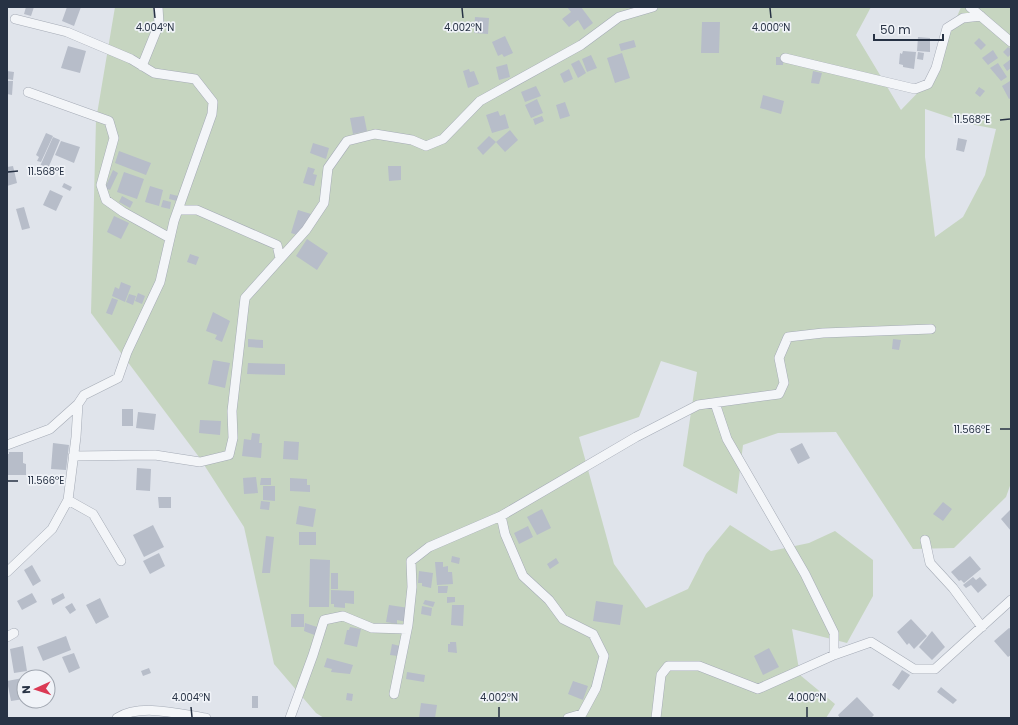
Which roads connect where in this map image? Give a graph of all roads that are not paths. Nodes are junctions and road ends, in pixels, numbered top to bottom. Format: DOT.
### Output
graph roads {
  1 [pos="158,7"];
  2 [pos="653,7"];
  3 [pos="970,7"];
  4 [pos="981,16"];
  5 [pos="15,18"];
  6 [pos="1011,42"];
  7 [pos="785,58"];
  8 [pos="142,66"];
  9 [pos="28,92"];
  10 [pos="178,210"];
  11 [pos="170,238"];
  12 [pos="280,258"];
  13 [pos="931,329"];
  14 [pos="715,403"];
  15 [pos="78,404"];
  16 [pos="7,445"];
  17 [pos="73,456"];
  18 [pos="68,500"];
  19 [pos="501,516"];
  20 [pos="925,540"];
  21 [pos="122,561"];
  22 [pos="7,572"];
  23 [pos="1011,600"];
  24 [pos="982,627"];
  25 [pos="407,629"];
  26 [pos="834,655"];
  27 [pos="394,694"];
  28 [pos="117,718"];
  29 [pos="206,718"];
  30 [pos="290,718"];
  31 [pos="568,718"];
  32 [pos="656,718"];
  1 -- 8 [label="street"];
  2 -- 12 [label="street"];
  3 -- 4 [label="street"];
  4 -- 6 [label="street"];
  4 -- 7 [label="street"];
  5 -- 8 [label="street"];
  8 -- 10 [label="street"];
  9 -- 11 [label="street"];
  10 -- 11 [label="street"];
  10 -- 12 [label="street"];
  11 -- 15 [label="street"];
  12 -- 17 [label="street"];
  13 -- 14 [label="street"];
  14 -- 19 [label="street"];
  14 -- 26 [label="street"];
  15 -- 16 [label="street"];
  15 -- 17 [label="street"];
  17 -- 18 [label="street"];
  18 -- 21 [label="street"];
  18 -- 22 [label="street"];
  19 -- 25 [label="street"];
  19 -- 31 [label="street"];
  20 -- 24 [label="street"];
  23 -- 24 [label="street"];
  24 -- 26 [label="street"];
  25 -- 27 [label="street"];
  25 -- 30 [label="street"];
  26 -- 32 [label="street"];
  28 -- 29 [label="street"];
}
